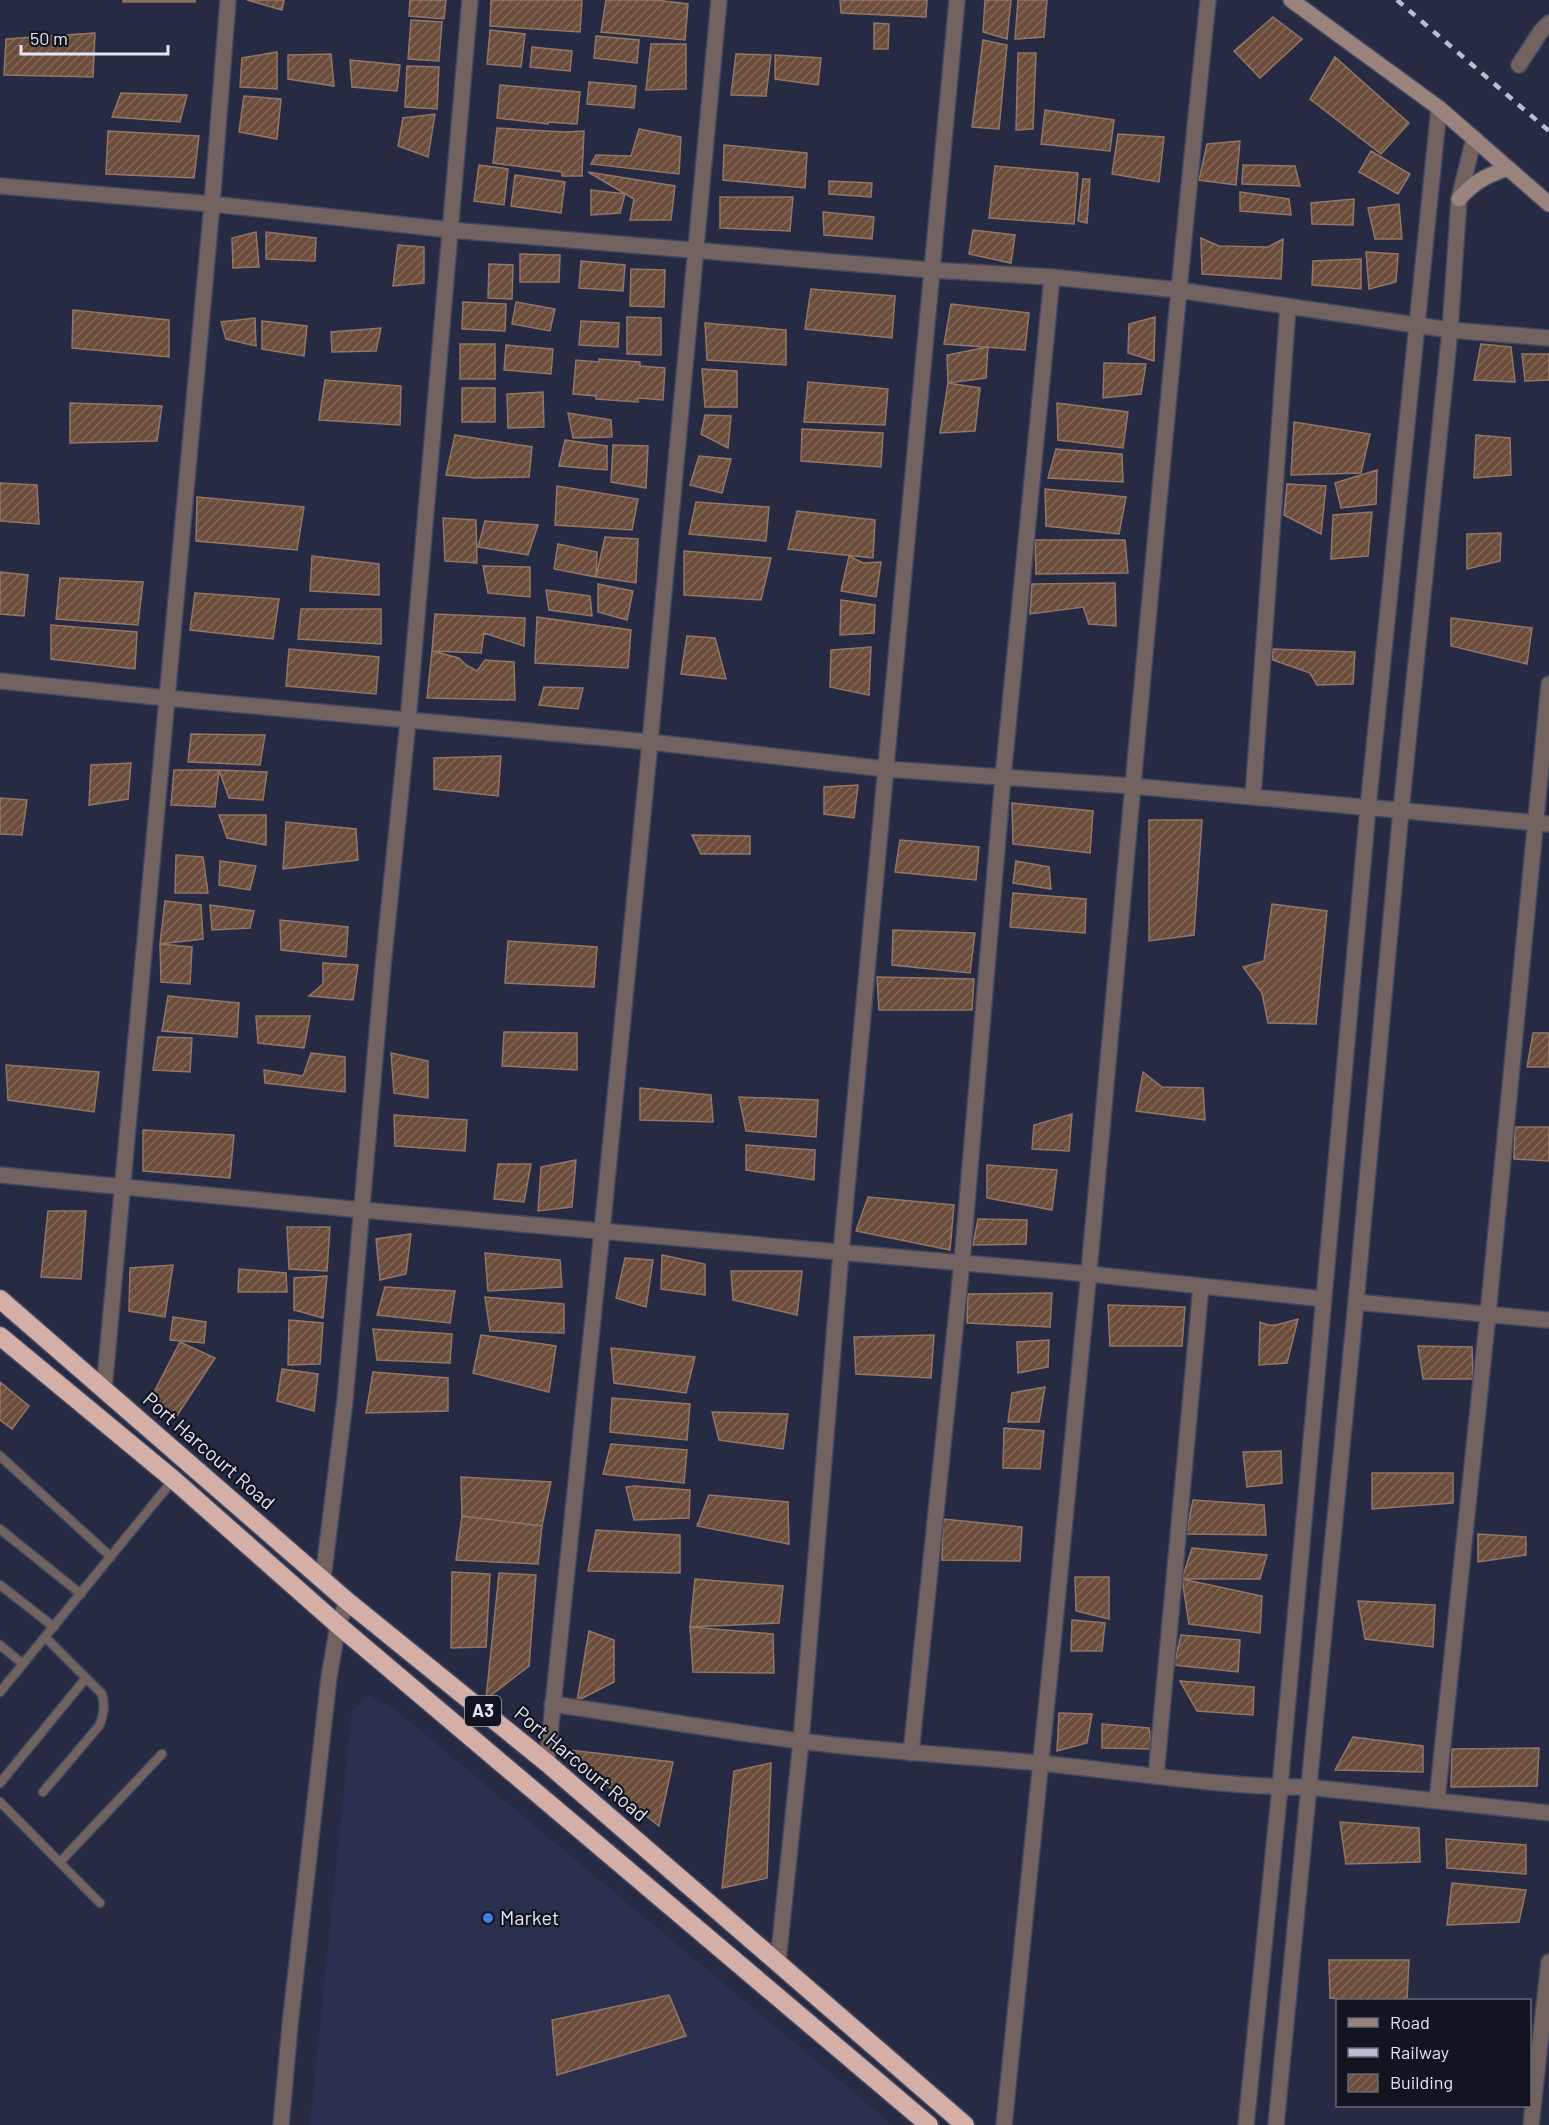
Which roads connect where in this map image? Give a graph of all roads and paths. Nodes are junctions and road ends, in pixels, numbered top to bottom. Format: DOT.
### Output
graph roads {
  1 [pos="228,0"];
  2 [pos="470,0"];
  3 [pos="719,0"];
  4 [pos="957,0"];
  5 [pos="1208,0"];
  6 [pos="1290,0"];
  7 [pos="1549,23"];
  8 [pos="1519,65"];
  9 [pos="1439,108"];
  10 [pos="1474,138"];
  11 [pos="1508,168"];
  12 [pos="0,186"];
  13 [pos="1459,199"];
  14 [pos="212,204"];
  15 [pos="1549,204"];
  16 [pos="451,230"];
  17 [pos="696,250"];
  18 [pos="931,270"];
  19 [pos="1052,277"];
  20 [pos="1178,290"];
  21 [pos="1288,306"];
  22 [pos="1416,324"];
  23 [pos="1450,330"];
  24 [pos="1549,338"];
  25 [pos="0,681"];
  26 [pos="1549,684"];
  27 [pos="166,698"];
  28 [pos="408,721"];
  29 [pos="650,742"];
  30 [pos="886,770"];
  31 [pos="1002,777"];
  32 [pos="1132,786"];
  33 [pos="1253,797"];
  34 [pos="1368,807"];
  35 [pos="1401,810"];
  36 [pos="1543,824"];
  37 [pos="0,1175"];
  38 [pos="123,1188"];
  39 [pos="362,1210"];
  40 [pos="602,1231"];
  41 [pos="841,1252"];
  42 [pos="963,1262"];
  43 [pos="1089,1274"];
  44 [pos="1201,1286"];
  45 [pos="0,1299"];
  46 [pos="1324,1299"];
  47 [pos="1356,1302"];
  48 [pos="1488,1314"];
  49 [pos="1549,1320"];
  50 [pos="0,1336"];
  51 [pos="104,1390"];
  52 [pos="0,1456"];
  53 [pos="174,1480"];
  54 [pos="0,1529"];
  55 [pos="111,1557"];
  56 [pos="323,1579"];
  57 [pos="0,1585"];
  58 [pos="81,1594"];
  59 [pos="347,1601"];
  60 [pos="338,1625"];
  61 [pos="54,1627"];
  62 [pos="45,1637"];
  63 [pos="0,1645"];
  64 [pos="23,1664"];
  65 [pos="86,1678"];
  66 [pos="0,1692"];
  67 [pos="552,1704"];
  68 [pos="801,1741"];
  69 [pos="911,1753"];
  70 [pos="162,1754"];
  71 [pos="547,1763"];
  72 [pos="1040,1763"];
  73 [pos="1156,1776"];
  74 [pos="0,1783"];
  75 [pos="1280,1786"];
  76 [pos="1308,1786"];
  77 [pos="43,1792"];
  78 [pos="1437,1800"];
  79 [pos="0,1802"];
  80 [pos="1549,1813"];
  81 [pos="60,1862"];
  82 [pos="100,1903"];
  83 [pos="778,1962"];
  84 [pos="1549,1962"];
  85 [pos="281,2125"];
  86 [pos="929,2125"];
  87 [pos="965,2125"];
  88 [pos="1004,2125"];
  89 [pos="1246,2125"];
  90 [pos="1275,2125"];
  91 [pos="1531,2125"];
  1 -- 14 [label="street"];
  2 -- 16 [label="street"];
  3 -- 17 [label="street"];
  4 -- 18 [label="street"];
  5 -- 20 [label="street"];
  6 -- 9 [label="street"];
  7 -- 8 [label="street"];
  9 -- 10 [label="street"];
  9 -- 22 [label="street"];
  10 -- 11 [label="street"];
  10 -- 13 [label="street"];
  11 -- 13 [label="street"];
  11 -- 15 [label="street"];
  12 -- 14 [label="street"];
  13 -- 23 [label="street"];
  14 -- 16 [label="street"];
  14 -- 27 [label="street"];
  16 -- 17 [label="street"];
  16 -- 28 [label="street"];
  17 -- 18 [label="street"];
  17 -- 29 [label="street"];
  18 -- 19 [label="street"];
  18 -- 30 [label="street"];
  19 -- 20 [label="street"];
  19 -- 31 [label="street"];
  20 -- 21 [label="street"];
  20 -- 32 [label="street"];
  21 -- 22 [label="street"];
  21 -- 33 [label="street"];
  22 -- 23 [label="street"];
  22 -- 34 [label="street"];
  23 -- 24 [label="street"];
  23 -- 35 [label="street"];
  25 -- 27 [label="street"];
  26 -- 36 [label="street"];
  27 -- 28 [label="street"];
  27 -- 38 [label="street"];
  28 -- 29 [label="street"];
  28 -- 39 [label="street"];
  29 -- 30 [label="street"];
  29 -- 40 [label="street"];
  30 -- 31 [label="street"];
  30 -- 41 [label="street"];
  31 -- 32 [label="street"];
  31 -- 42 [label="street"];
  32 -- 33 [label="street"];
  32 -- 43 [label="street"];
  33 -- 34 [label="street"];
  34 -- 35 [label="street"];
  34 -- 46 [label="street"];
  35 -- 36 [label="street"];
  35 -- 47 [label="street"];
  36 -- 48 [label="street"];
  37 -- 38 [label="street"];
  38 -- 39 [label="street"];
  38 -- 51 [label="street"];
  39 -- 40 [label="street"];
  39 -- 56 [label="street"];
  40 -- 41 [label="street"];
  40 -- 67 [label="street"];
  41 -- 42 [label="street"];
  41 -- 68 [label="street"];
  42 -- 43 [label="street"];
  42 -- 69 [label="street"];
  43 -- 44 [label="street"];
  43 -- 72 [label="street"];
  44 -- 46 [label="street"];
  44 -- 73 [label="street"];
  45 -- 51 [label="highway, Port Harcourt Road / A3"];
  46 -- 75 [label="street"];
  47 -- 48 [label="street"];
  47 -- 76 [label="street"];
  48 -- 49 [label="street"];
  48 -- 78 [label="street"];
  50 -- 53 [label="highway, A3"];
  51 -- 56 [label="highway, Port Harcourt Road / A3"];
  52 -- 55 [label="lane"];
  53 -- 55 [label="lane"];
  53 -- 60 [label="highway, A3"];
  54 -- 58 [label="lane"];
  55 -- 58 [label="lane"];
  56 -- 59 [label="highway, Port Harcourt Road / A3"];
  57 -- 61 [label="lane"];
  58 -- 61 [label="lane"];
  59 -- 60 [label="street"];
  59 -- 71 [label="highway, Port Harcourt Road / A3"];
  60 -- 85 [label="street"];
  60 -- 86 [label="highway, A3"];
  61 -- 62 [label="lane"];
  62 -- 64 [label="lane"];
  62 -- 65 [label="lane"];
  63 -- 64 [label="lane"];
  64 -- 66 [label="lane"];
  65 -- 74 [label="lane"];
  65 -- 77 [label="lane"];
  67 -- 68 [label="street"];
  67 -- 71 [label="street"];
  68 -- 69 [label="street"];
  68 -- 83 [label="street"];
  69 -- 72 [label="street"];
  70 -- 81 [label="lane"];
  71 -- 83 [label="highway, Port Harcourt Road / A3"];
  72 -- 73 [label="street"];
  72 -- 88 [label="street"];
  73 -- 75 [label="street"];
  75 -- 76 [label="street"];
  75 -- 89 [label="street"];
  76 -- 78 [label="street"];
  76 -- 90 [label="street"];
  78 -- 80 [label="street"];
  79 -- 81 [label="lane"];
  81 -- 82 [label="lane"];
  83 -- 87 [label="highway, Port Harcourt Road / A3"];
  84 -- 91 [label="street"];
}
